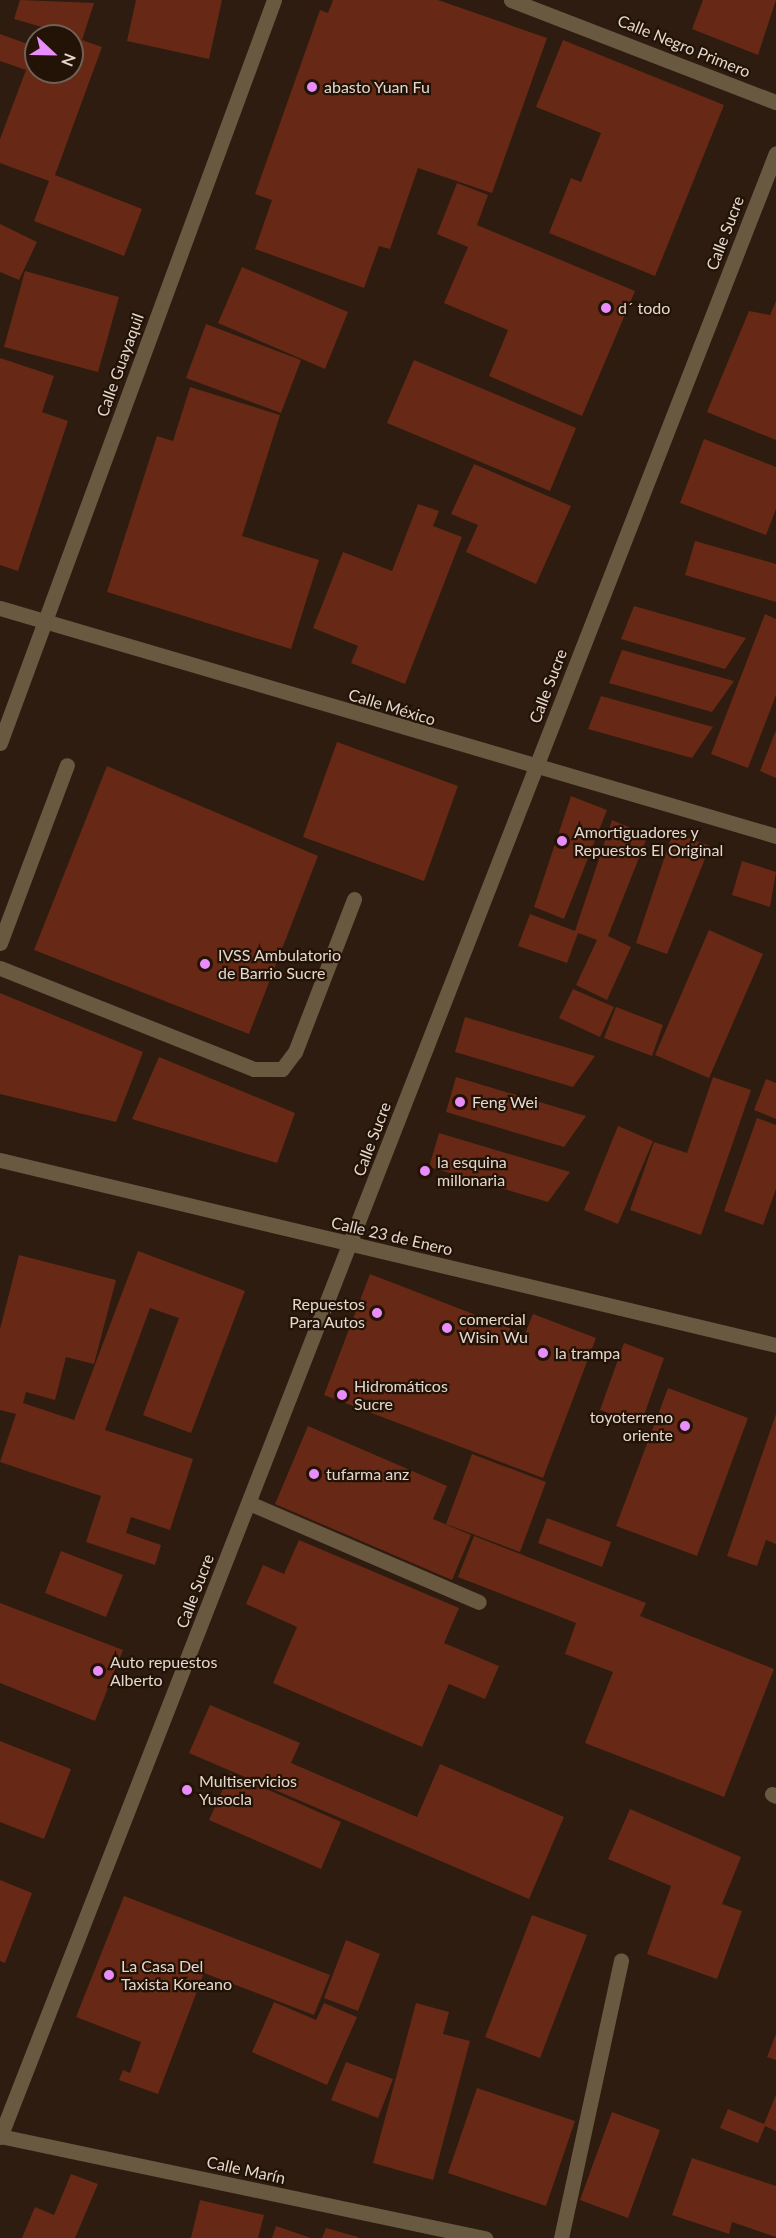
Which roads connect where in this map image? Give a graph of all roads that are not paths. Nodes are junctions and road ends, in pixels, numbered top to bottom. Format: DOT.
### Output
graph roads {
  1 [pos="274,0"];
  2 [pos="511,0"];
  3 [pos="776,102"];
  4 [pos="776,153"];
  5 [pos="0,608"];
  6 [pos="45,621"];
  7 [pos="0,743"];
  8 [pos="67,765"];
  9 [pos="535,769"];
  10 [pos="776,836"];
  11 [pos="354,899"];
  12 [pos="0,943"];
  13 [pos="0,968"];
  14 [pos="0,1160"];
  15 [pos="350,1245"];
  16 [pos="776,1345"];
  17 [pos="249,1503"];
  18 [pos="479,1602"];
  19 [pos="621,1960"];
  20 [pos="0,2137"];
  21 [pos="485,2238"];
  22 [pos="561,2238"];
  1 -- 6 [label="street, Calle Guayaquil"];
  2 -- 3 [label="street, Calle Negro Primero"];
  4 -- 9 [label="street, Calle Sucre"];
  5 -- 6 [label="street, Calle México"];
  6 -- 7 [label="street, Calle Guayaquil"];
  6 -- 9 [label="street, Calle México"];
  8 -- 12 [label="street"];
  9 -- 10 [label="street, Calle México"];
  9 -- 15 [label="street, Calle Sucre"];
  11 -- 13 [label="street"];
  14 -- 15 [label="street, Calle 23 de Enero"];
  15 -- 16 [label="street, Calle 23 de Enero"];
  15 -- 17 [label="street, Calle Sucre"];
  17 -- 18 [label="street"];
  17 -- 20 [label="street, Calle Sucre"];
  19 -- 22 [label="street"];
  20 -- 21 [label="street, Calle Marín"];
}
